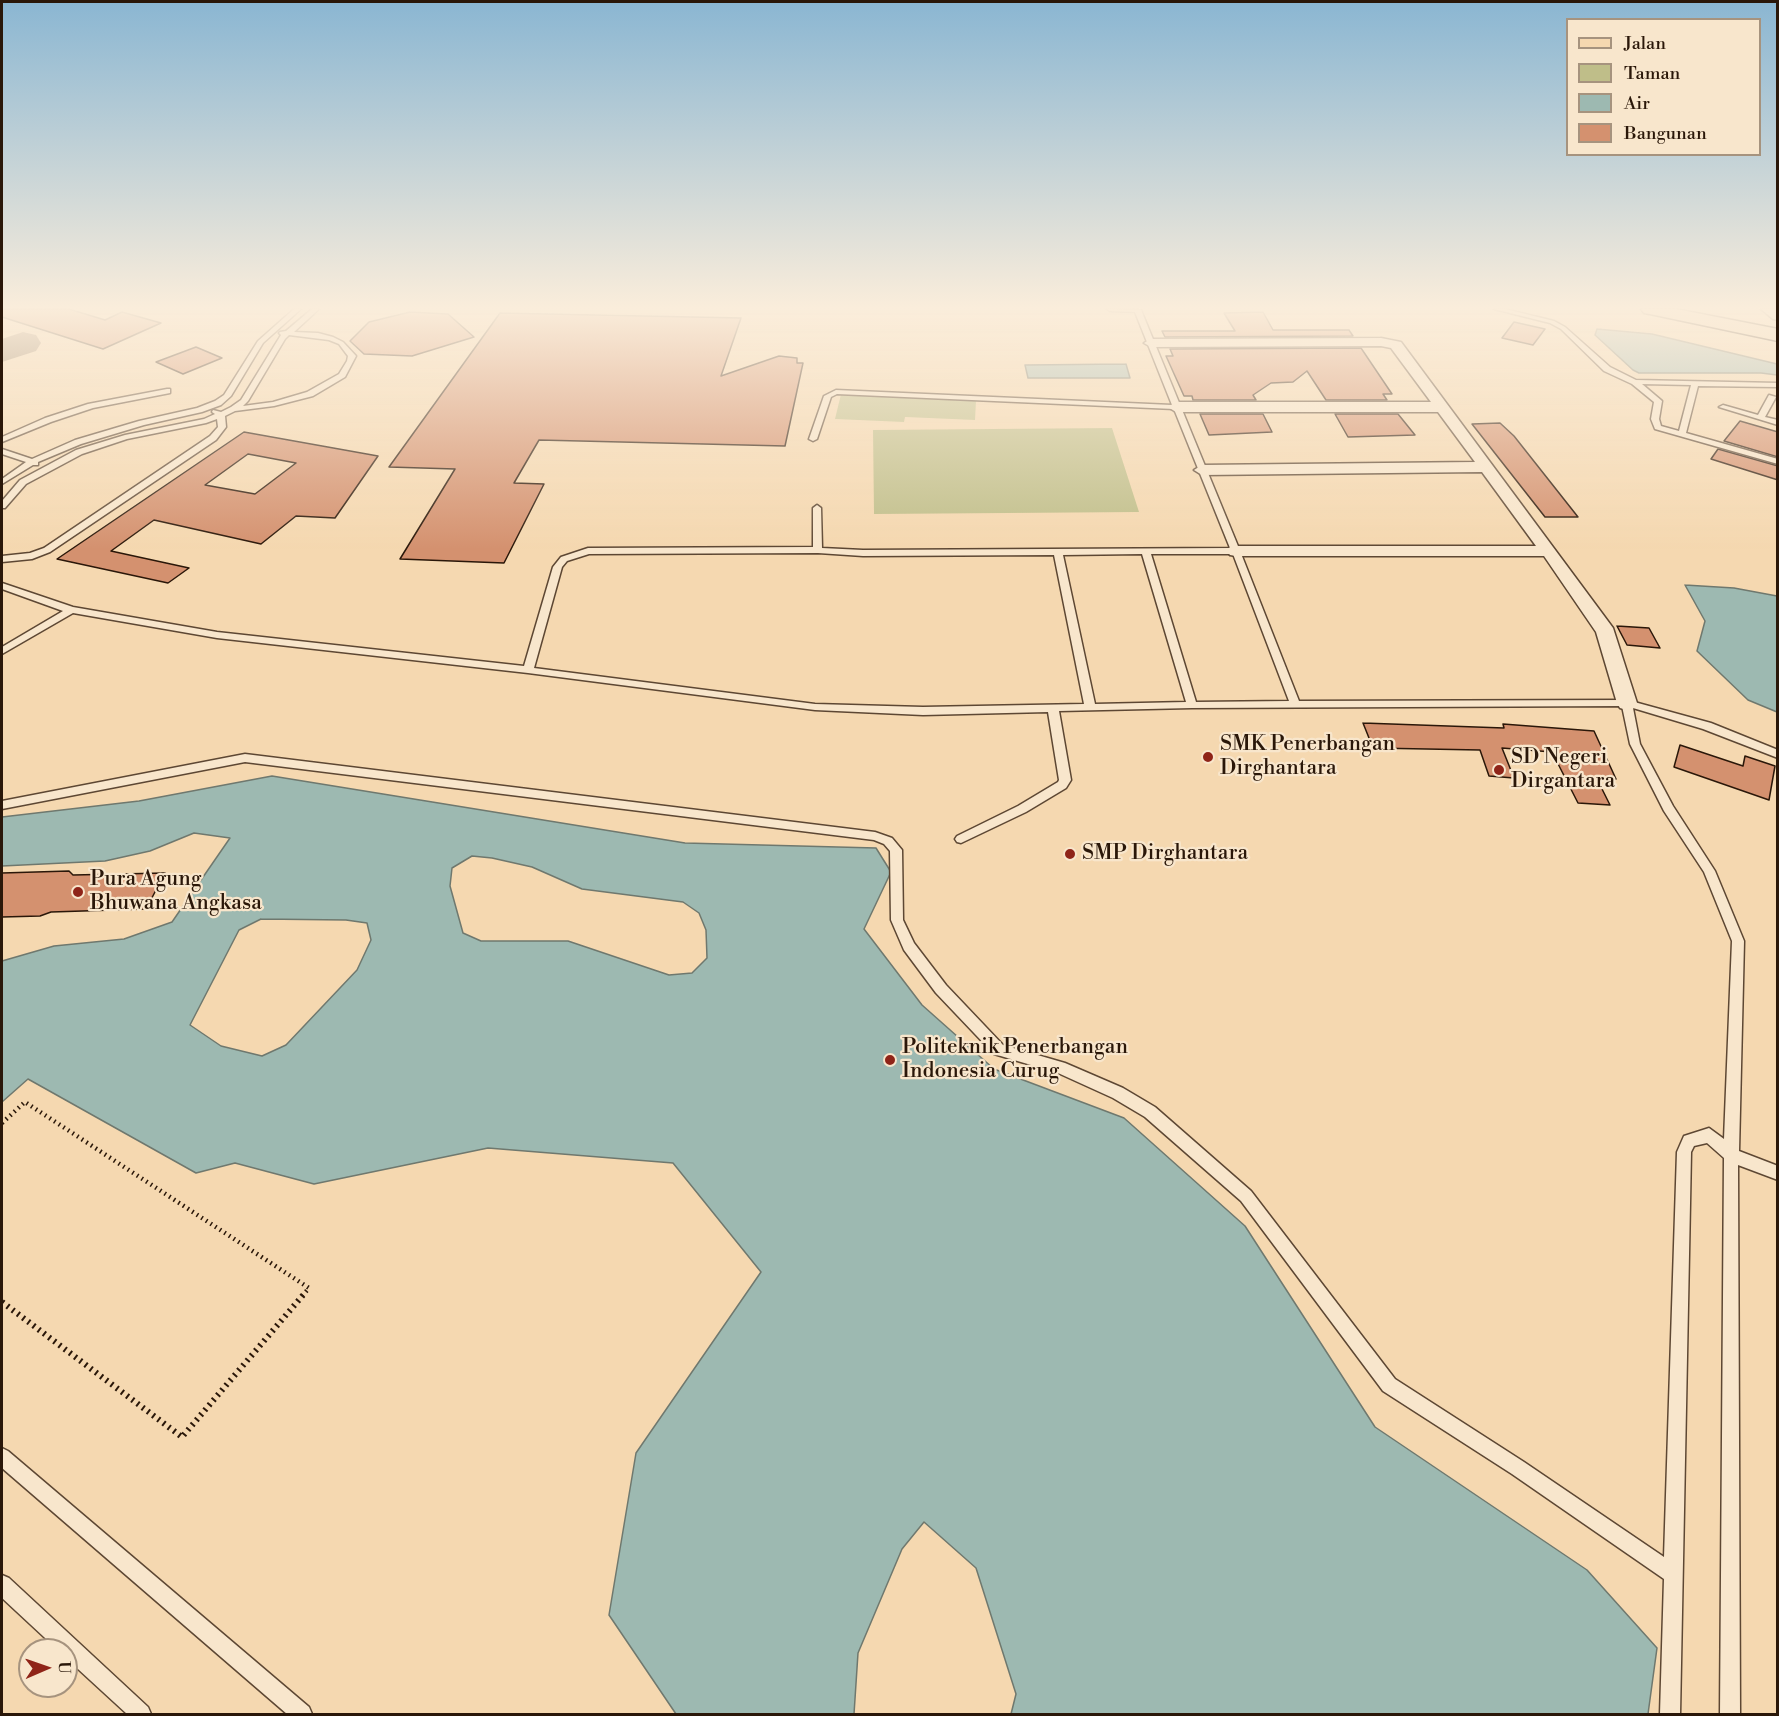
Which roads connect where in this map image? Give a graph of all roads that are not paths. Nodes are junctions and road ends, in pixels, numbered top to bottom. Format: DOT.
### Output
graph roads {
  1 [pos="231,389"];
  2 [pos="251,389"];
  3 [pos="320,389"];
  4 [pos="1169,389"];
  5 [pos="1430,389"];
  6 [pos="1644,389"];
  7 [pos="1693,389"];
  8 [pos="167,391"];
  9 [pos="1772,397"];
  10 [pos="218,403"];
  11 [pos="1443,407"];
  12 [pos="1723,407"];
  13 [pos="206,408"];
  14 [pos="1176,408"];
  15 [pos="234,409"];
  16 [pos="221,415"];
  17 [pos="1760,418"];
  18 [pos="1778,423"];
  19 [pos="1682,434"];
  20 [pos="813,439"];
  21 [pos="2,440"];
  22 [pos="2,451"];
  23 [pos="32,462"];
  24 [pos="1778,462"];
  25 [pos="47,467"];
  26 [pos="1485,467"];
  27 [pos="1202,470"];
  28 [pos="2,482"];
  29 [pos="2,506"];
  30 [pos="817,508"];
  31 [pos="818,550"];
  32 [pos="1145,550"];
  33 [pos="1058,551"];
  34 [pos="1236,551"];
  35 [pos="1549,551"];
  36 [pos="2,559"];
  37 [pos="2,586"];
  38 [pos="71,610"];
  39 [pos="2,651"];
  40 [pos="528,670"];
  41 [pos="1627,703"];
  42 [pos="1295,704"];
  43 [pos="1192,705"];
  44 [pos="1090,707"];
  45 [pos="1053,708"];
  46 [pos="1778,754"];
  47 [pos="2,804"];
  48 [pos="961,839"];
  49 [pos="1731,1155"];
  50 [pos="1778,1173"];
  51 [pos="2,1457"];
  52 [pos="1674,1575"];
  53 [pos="2,1585"];
  54 [pos="141,1714"];
  55 [pos="302,1714"];
  56 [pos="1670,1714"];
  57 [pos="1730,1714"];
  1 -- 10 [label="lane"];
  2 -- 15 [label="lane"];
  3 -- 15 [label="lane"];
  4 -- 14 [label="lane"];
  5 -- 11 [label="street"];
  6 -- 19 [label="lane"];
  7 -- 19 [label="lane"];
  8 -- 21 [label="lane"];
  9 -- 17 [label="lane"];
  10 -- 13 [label="lane"];
  10 -- 15 [label="lane"];
  11 -- 14 [label="street"];
  11 -- 26 [label="street"];
  12 -- 17 [label="lane"];
  13 -- 16 [label="lane"];
  13 -- 23 [label="lane"];
  14 -- 20 [label="lane"];
  14 -- 27 [label="lane"];
  15 -- 16 [label="lane"];
  16 -- 25 [label="lane"];
  16 -- 36 [label="lane"];
  17 -- 18 [label="lane"];
  19 -- 24 [label="lane"];
  22 -- 23 [label="lane"];
  23 -- 25 [label="lane"];
  23 -- 28 [label="lane"];
  25 -- 29 [label="lane"];
  26 -- 27 [label="street"];
  26 -- 35 [label="street"];
  27 -- 34 [label="lane"];
  30 -- 31 [label="lane"];
  31 -- 33 [label="lane"];
  31 -- 40 [label="lane"];
  32 -- 33 [label="lane"];
  32 -- 34 [label="lane"];
  32 -- 43 [label="lane"];
  33 -- 44 [label="lane"];
  34 -- 35 [label="street"];
  34 -- 42 [label="lane"];
  35 -- 41 [label="street"];
  37 -- 38 [label="lane"];
  38 -- 39 [label="lane"];
  38 -- 40 [label="lane"];
  40 -- 45 [label="lane"];
  41 -- 42 [label="lane"];
  41 -- 46 [label="lane"];
  41 -- 49 [label="lane"];
  42 -- 43 [label="lane"];
  43 -- 44 [label="lane"];
  44 -- 45 [label="lane"];
  45 -- 48 [label="lane"];
  47 -- 52 [label="lane"];
  49 -- 50 [label="lane"];
  49 -- 52 [label="lane"];
  49 -- 57 [label="lane"];
  51 -- 55 [label="lane"];
  52 -- 56 [label="lane"];
  53 -- 54 [label="lane"];
}
